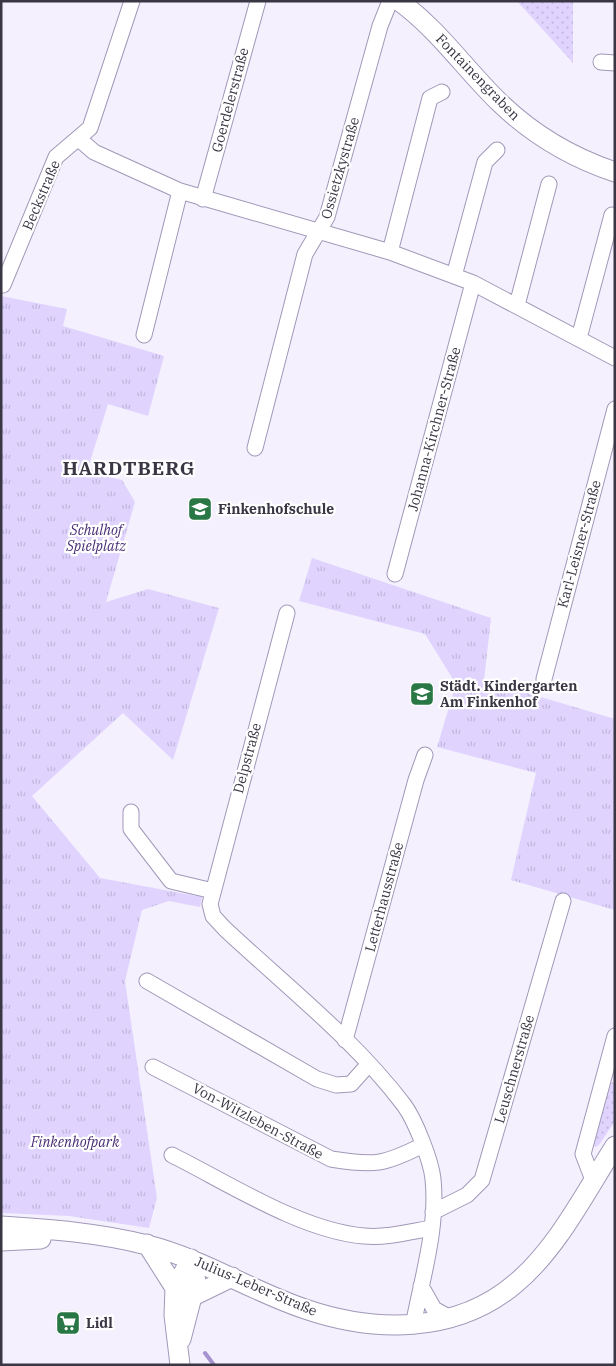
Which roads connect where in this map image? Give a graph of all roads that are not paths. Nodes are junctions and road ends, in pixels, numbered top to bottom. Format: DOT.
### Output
graph roads {
  1 [pos="132,1"];
  2 [pos="258,1"];
  3 [pos="390,1"];
  4 [pos="399,1"];
  5 [pos="442,92"];
  6 [pos="79,139"];
  7 [pos="497,150"];
  8 [pos="615,172"];
  9 [pos="549,184"];
  10 [pos="180,191"];
  11 [pos="203,199"];
  12 [pos="612,215"];
  13 [pos="320,232"];
  14 [pos="390,252"];
  15 [pos="454,276"];
  16 [pos="473,284"];
  17 [pos="3,285"];
  18 [pos="517,305"];
  19 [pos="144,335"];
  20 [pos="579,338"];
  21 [pos="615,358"];
  22 [pos="615,409"];
  23 [pos="255,448"];
  24 [pos="395,574"];
  25 [pos="287,613"];
  26 [pos="544,679"];
  27 [pos="425,755"];
  28 [pos="131,812"];
  29 [pos="212,897"];
  30 [pos="563,901"];
  31 [pos="147,982"];
  32 [pos="615,1036"];
  33 [pos="345,1040"];
  34 [pos="368,1065"];
  35 [pos="154,1067"];
  36 [pos="423,1145"];
  37 [pos="615,1146"];
  38 [pos="172,1155"];
  39 [pos="593,1180"];
  40 [pos="433,1212"];
  41 [pos="1,1226"];
  42 [pos="432,1228"];
  43 [pos="98,1236"];
  44 [pos="1,1241"];
  45 [pos="147,1244"];
  46 [pos="192,1259"];
  47 [pos="232,1277"];
  48 [pos="421,1286"];
  49 [pos="175,1288"];
  50 [pos="193,1296"];
  51 [pos="450,1318"];
  52 [pos="412,1326"];
  53 [pos="180,1356"];
  1 -- 6 [label="street, Beckstraße"];
  2 -- 11 [label="street, Goerdelerstraße"];
  3 -- 13 [label="street, Ossietzkystraße"];
  4 -- 8 [label="street, Fontainengraben"];
  5 -- 14 [label="street"];
  6 -- 10 [label="street"];
  6 -- 17 [label="street, Beckstraße"];
  7 -- 15 [label="street"];
  9 -- 18 [label="street"];
  10 -- 11 [label="street"];
  10 -- 19 [label="street"];
  11 -- 13 [label="street"];
  12 -- 20 [label="street"];
  13 -- 14 [label="street"];
  13 -- 23 [label="street, Ossietzkystraße"];
  14 -- 15 [label="street"];
  15 -- 16 [label="street"];
  16 -- 18 [label="street"];
  16 -- 24 [label="street, Johanna-Kirchner-Straße"];
  18 -- 20 [label="street"];
  20 -- 21 [label="street"];
  22 -- 26 [label="street, Karl-Leisner-Straße"];
  25 -- 29 [label="street, Delpstraße"];
  27 -- 33 [label="street, Letterhausstraße"];
  28 -- 29 [label="street"];
  29 -- 33 [label="street"];
  30 -- 40 [label="street, Leuschnerstraße"];
  31 -- 34 [label="street"];
  32 -- 39 [label="street"];
  33 -- 34 [label="street"];
  34 -- 36 [label="street"];
  35 -- 36 [label="street, Von-Witzleben-Straße"];
  36 -- 40 [label="street"];
  37 -- 39 [label="street, Julius-Leber-Straße"];
  38 -- 42 [label="street"];
  39 -- 51 [label="street, Julius-Leber-Straße"];
  40 -- 42 [label="street"];
  41 -- 43 [label="street, Julius-Leber-Straße"];
  42 -- 48 [label="street"];
  43 -- 44 [label="street, Julius-Leber-Straße"];
  43 -- 45 [label="street, Julius-Leber-Straße"];
  45 -- 46 [label="street, Julius-Leber-Straße"];
  45 -- 49 [label="street"];
  46 -- 47 [label="street, Julius-Leber-Straße"];
  46 -- 49 [label="street"];
  46 -- 50 [label="street"];
  47 -- 50 [label="street"];
  47 -- 52 [label="street, Julius-Leber-Straße"];
  48 -- 51 [label="street"];
  48 -- 52 [label="street"];
  49 -- 53 [label="street"];
  50 -- 53 [label="street"];
  51 -- 52 [label="street, Julius-Leber-Straße"];
}
